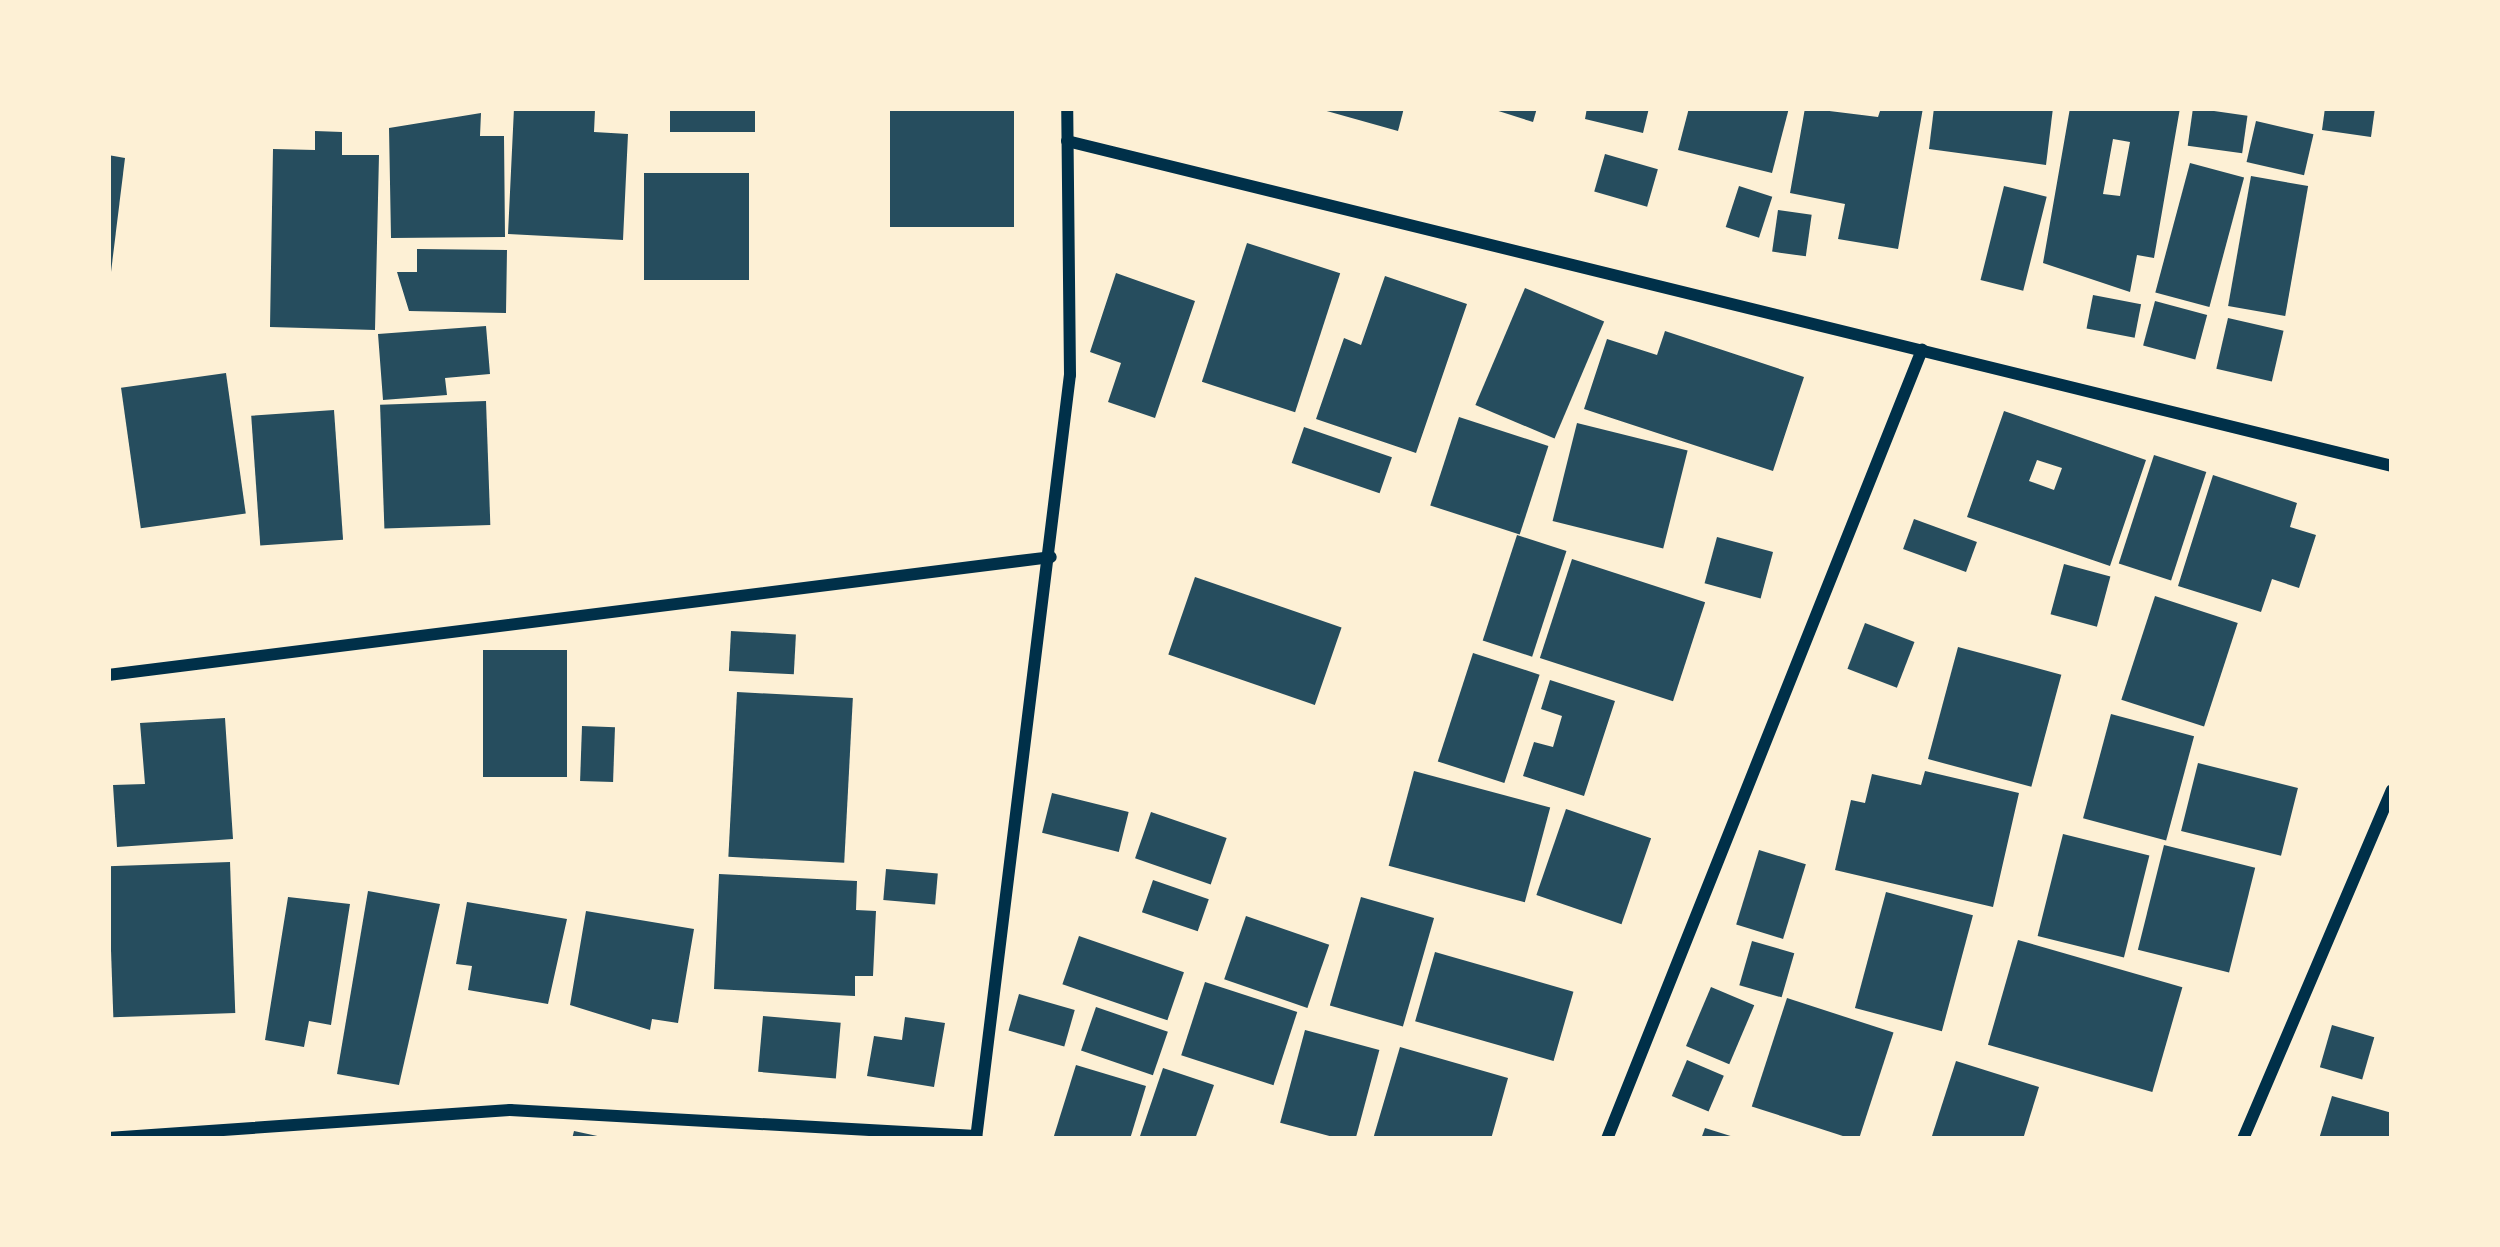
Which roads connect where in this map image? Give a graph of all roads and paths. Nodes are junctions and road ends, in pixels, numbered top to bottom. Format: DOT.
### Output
graph roads {
  1 [pos="1067,108"];
  2 [pos="1067,141"];
  3 [pos="1922,350"];
  4 [pos="2392,466"];
  5 [pos="1051,557"];
  6 [pos="108,675"];
  7 [pos="2392,790"];
  8 [pos="108,1138"];
  9 [pos="976,1138"];
  10 [pos="1606,1139"];
  11 [pos="2242,1139"];
  1 -- 2 [label="street"];
  2 -- 3 [label="street"];
  2 -- 5 [label="street"];
  3 -- 4 [label="street"];
  3 -- 10 [label="street"];
  5 -- 6 [label="street"];
  5 -- 9 [label="street"];
  7 -- 11 [label="street"];
  8 -- 9 [label="street"];
}
